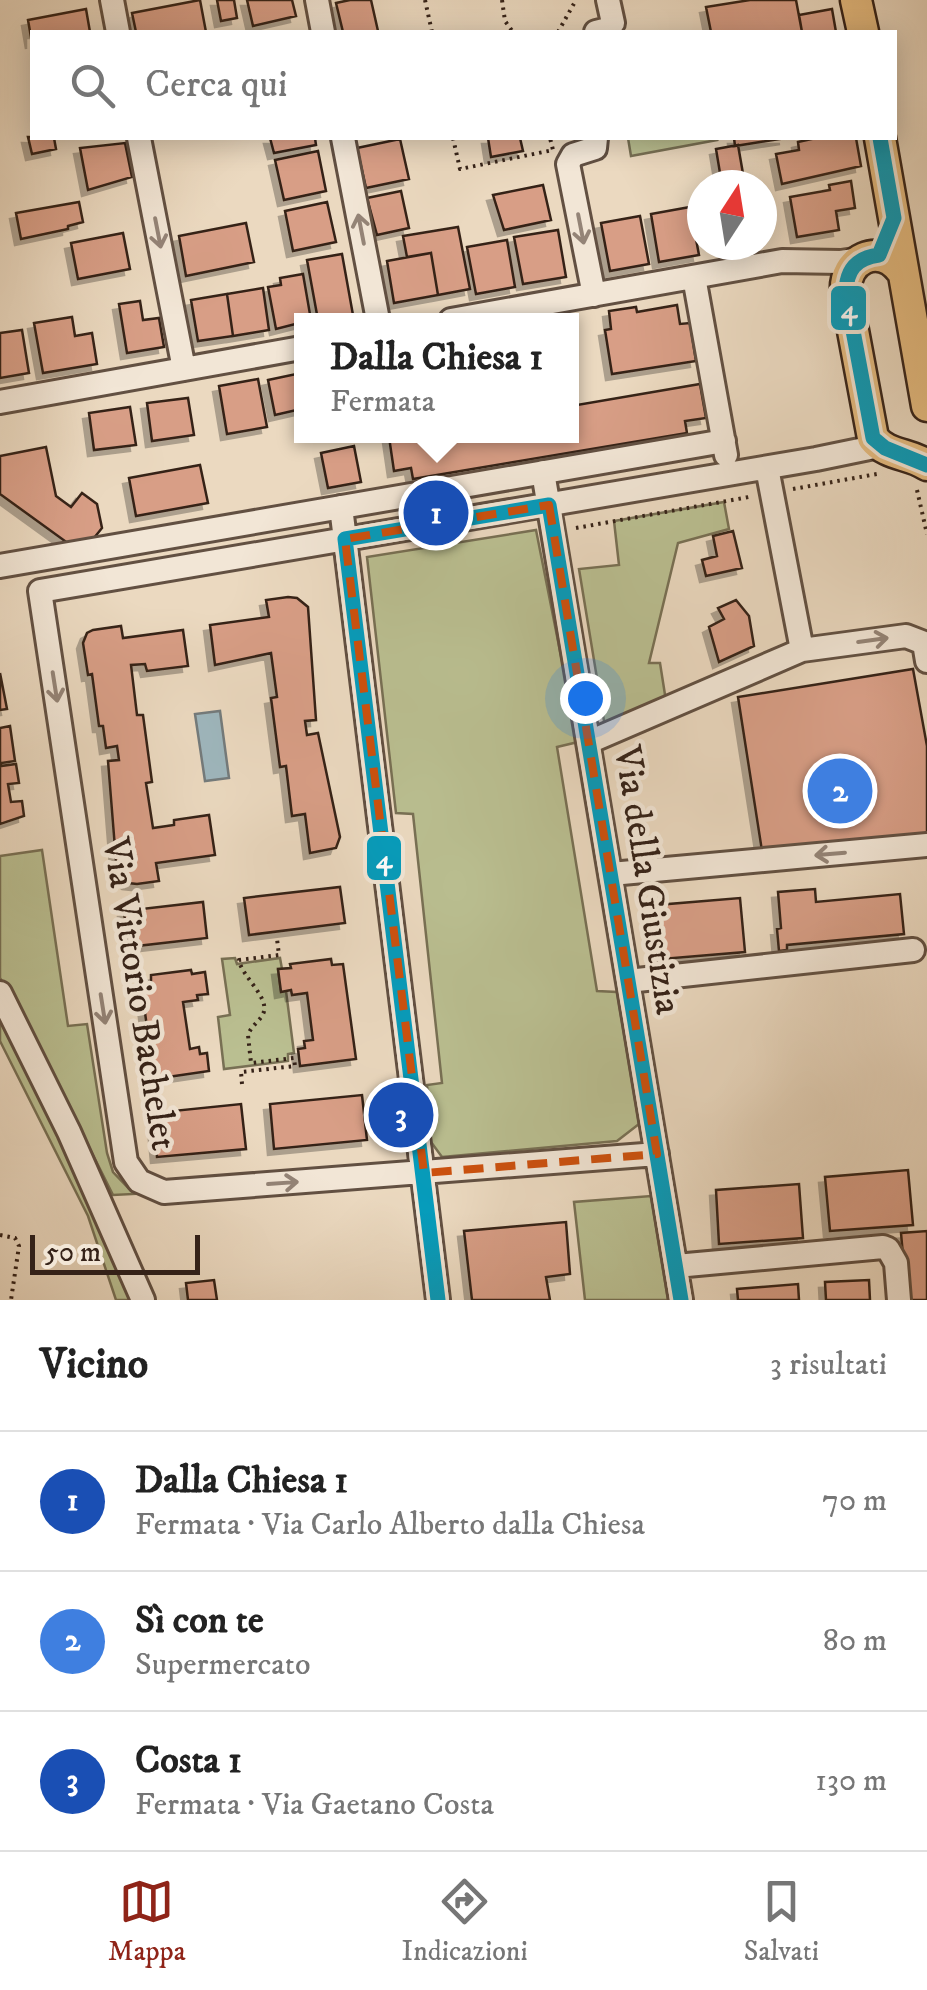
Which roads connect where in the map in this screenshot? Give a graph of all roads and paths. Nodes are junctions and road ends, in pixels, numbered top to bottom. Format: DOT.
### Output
graph roads {
  1 [pos="112,0"];
  2 [pos="317,0"];
  3 [pos="425,0"];
  4 [pos="502,0"];
  5 [pos="576,0"];
  6 [pos="608,0"];
  7 [pos="856,0"];
  8 [pos="118,30"];
  9 [pos="323,30"];
  10 [pos="432,30"];
  11 [pos="512,30"];
  12 [pos="559,30"];
  13 [pos="604,30"];
  14 [pos="863,30"];
  15 [pos="139,140"];
  16 [pos="344,140"];
  17 [pos="453,140"];
  18 [pos="550,140"];
  19 [pos="596,140"];
  20 [pos="880,140"];
  21 [pos="782,260"];
  22 [pos="880,261"];
  23 [pos="694,276"];
  24 [pos="846,293"];
  25 [pos="594,294"];
  26 [pos="377,313"];
  27 [pos="490,313"];
  28 [pos="294,349"];
  29 [pos="184,369"];
  30 [pos="0,402"];
  31 [pos="927,406"];
  32 [pos="866,408"];
  33 [pos="724,441"];
  34 [pos="816,459"];
  35 [pos="907,460"];
  36 [pos="767,468"];
  37 [pos="544,472"];
  38 [pos="730,474"];
  39 [pos="772,493"];
  40 [pos="549,505"];
  41 [pos="340,507"];
  42 [pos="927,534"];
  43 [pos="574,537"];
  44 [pos="345,539"];
  45 [pos="0,566"];
  46 [pos="802,650"];
  47 [pos="927,661"];
  48 [pos="588,742"];
  49 [pos="927,845"];
  50 [pos="610,874"];
  51 [pos="277,939"];
  52 [pos="913,950"];
  53 [pos="628,981"];
  54 [pos="0,993"];
  55 [pos="242,1084"];
  56 [pos="657,1154"];
  57 [pos="424,1173"];
  58 [pos="0,1235"];
  59 [pos="676,1266"];
  60 [pos="11,1300"];
  61 [pos="143,1300"];
  62 [pos="438,1300"];
  63 [pos="681,1300"];
  64 [pos="899,1300"];
  1 -- 8 [label="street"];
  2 -- 9 [label="street"];
  3 -- 10 [label="path"];
  4 -- 11 [label="path"];
  5 -- 12 [label="path"];
  6 -- 13 [label="street"];
  7 -- 14 [label="main road"];
  15 -- 29 [label="street, one-way"];
  26 -- 16 [label="street, one-way"];
  17 -- 18 [label="path"];
  19 -- 25 [label="street, one-way"];
  20 -- 22 [label="main road"];
  21 -- 22 [label="street"];
  21 -- 23 [label="street"];
  21 -- 24 [label="street"];
  22 -- 24 [label="main road"];
  22 -- 31 [label="main road"];
  23 -- 25 [label="street"];
  23 -- 33 [label="street"];
  24 -- 32 [label="main road"];
  25 -- 27 [label="street"];
  28 -- 29 [label="street"];
  29 -- 30 [label="street"];
  32 -- 34 [label="street"];
  32 -- 35 [label="main road"];
  33 -- 37 [label="street"];
  33 -- 38 [label="street"];
  34 -- 35 [label="street"];
  34 -- 36 [label="street"];
  35 -- 39 [label="path"];
  35 -- 42 [label="path"];
  36 -- 38 [label="street"];
  36 -- 39 [label="street"];
  37 -- 40 [label="street, Via della Giustizia"];
  37 -- 41 [label="street"];
  38 -- 40 [label="street"];
  39 -- 43 [label="path"];
  39 -- 46 [label="street"];
  40 -- 44 [label="street"];
  40 -- 48 [label="street, Via della Giustizia"];
  41 -- 44 [label="street"];
  41 -- 45 [label="street"];
  44 -- 57 [label="street"];
  44 -- 57 [label="street, Via Vittorio Bachelet, one-way"];
  46 -- 47 [label="street, one-way"];
  46 -- 48 [label="street"];
  48 -- 50 [label="street, Via della Giustizia"];
  49 -- 50 [label="street, one-way"];
  50 -- 53 [label="street, Via della Giustizia"];
  51 -- 55 [label="path"];
  52 -- 53 [label="street"];
  53 -- 56 [label="street, Via della Giustizia"];
  54 -- 61 [label="street"];
  56 -- 57 [label="street"];
  56 -- 59 [label="street, Via della Giustizia"];
  57 -- 62 [label="street"];
  58 -- 60 [label="path"];
  59 -- 63 [label="street, Via della Giustizia"];
  59 -- 64 [label="street"];
}
